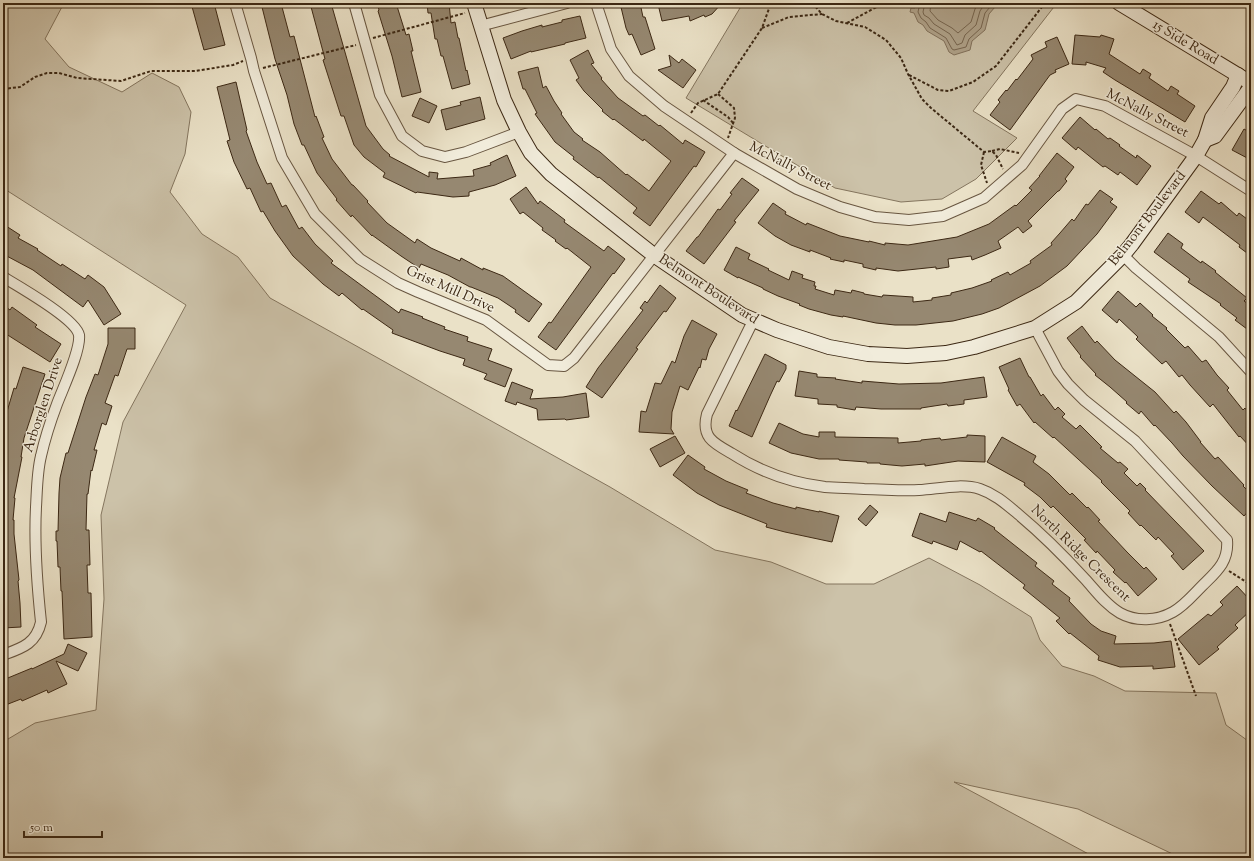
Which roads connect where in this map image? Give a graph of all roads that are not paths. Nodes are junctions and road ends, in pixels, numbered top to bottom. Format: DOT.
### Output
graph roads {
  1 [pos="236,3"];
  2 [pos="354,3"];
  3 [pos="474,3"];
  4 [pos="567,3"];
  5 [pos="596,3"];
  6 [pos="1119,3"];
  7 [pos="480,26"];
  8 [pos="1238,75"];
  9 [pos="1251,83"];
  10 [pos="1251,87"];
  11 [pos="519,132"];
  12 [pos="1205,140"];
  13 [pos="734,154"];
  14 [pos="1196,156"];
  15 [pos="1251,191"];
  16 [pos="1123,255"];
  17 [pos="655,256"];
  18 [pos="3,277"];
  19 [pos="753,320"];
  20 [pos="1035,328"];
  21 [pos="1251,372"];
  22 [pos="3,656"];
  1 -- 17 [label="street, Grist Mill Drive"];
  2 -- 11 [label="street"];
  3 -- 7 [label="street, Belmont Boulevard"];
  4 -- 7 [label="street"];
  5 -- 13 [label="street, McNally Street"];
  6 -- 8 [label="street, 15 Side Road"];
  7 -- 11 [label="street, Belmont Boulevard"];
  8 -- 9 [label="street, 15 Side Road"];
  8 -- 12 [label="street, Belmont Boulevard"];
  10 -- 12 [label="street, Belmont Boulevard"];
  11 -- 17 [label="street, Belmont Boulevard"];
  12 -- 14 [label="street, Belmont Boulevard"];
  13 -- 14 [label="street, McNally Street"];
  13 -- 17 [label="street, Grist Mill Drive"];
  14 -- 15 [label="street, McNally Street"];
  14 -- 16 [label="street, Belmont Boulevard"];
  16 -- 20 [label="street, Belmont Boulevard"];
  16 -- 21 [label="street"];
  17 -- 19 [label="street, Belmont Boulevard"];
  18 -- 22 [label="street, Arborglen Drive"];
  19 -- 20 [label="street, Belmont Boulevard"];
  19 -- 20 [label="street, North Ridge Crescent"];
}
